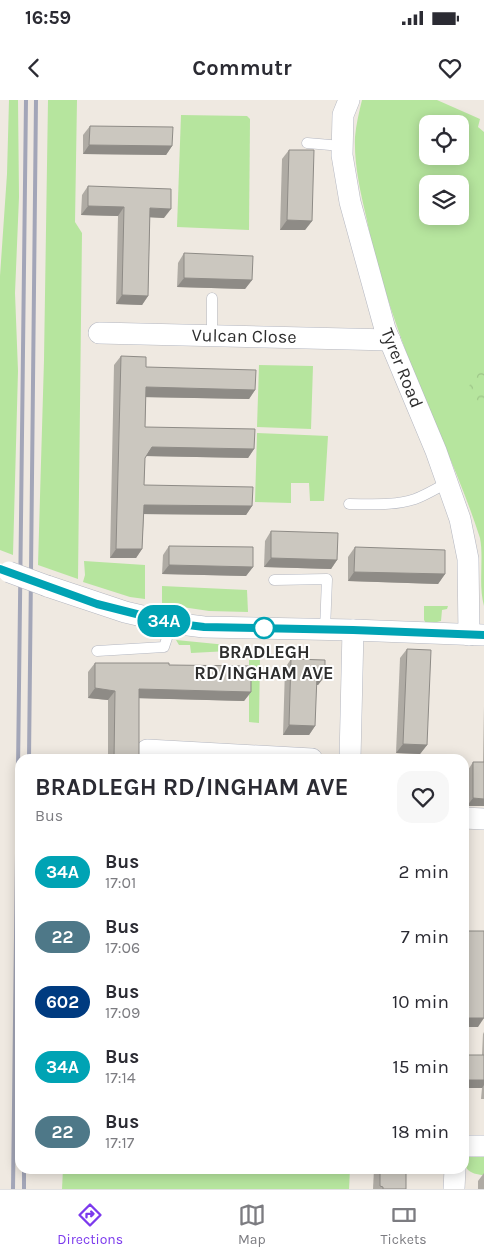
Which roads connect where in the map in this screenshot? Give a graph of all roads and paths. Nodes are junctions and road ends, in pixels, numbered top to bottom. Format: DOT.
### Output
graph roads {
  1 [pos="349,100"];
  2 [pos="307,142"];
  3 [pos="342,146"];
  4 [pos="212,298"];
  5 [pos="99,333"];
  6 [pos="212,336"];
  7 [pos="390,340"];
  8 [pos="447,483"];
  9 [pos="349,504"];
  10 [pos="5,571"];
  11 [pos="274,580"];
  12 [pos="172,623"];
  13 [pos="325,630"];
  14 [pos="353,630"];
  15 [pos="477,635"];
  16 [pos="97,651"];
  17 [pos="147,750"];
  18 [pos="186,754"];
  19 [pos="350,754"];
  20 [pos="469,818"];
  21 [pos="484,819"];
  22 [pos="469,1146"];
  23 [pos="484,1146"];
  24 [pos="456,1174"];
  25 [pos="454,1189"];
  1 -- 3 [label="street, Tyrer Road"];
  2 -- 3 [label="lane"];
  3 -- 7 [label="street, Tyrer Road"];
  4 -- 6 [label="lane"];
  5 -- 6 [label="street, Vulcan Close"];
  6 -- 7 [label="street, Vulcan Close"];
  7 -- 8 [label="street, Tyrer Road"];
  8 -- 9 [label="lane"];
  8 -- 15 [label="street, Tyrer Road"];
  10 -- 12 [label="street, bridge"];
  11 -- 13 [label="lane"];
  12 -- 13 [label="street"];
  12 -- 16 [label="lane"];
  13 -- 14 [label="street"];
  14 -- 15 [label="street"];
  14 -- 19 [label="street"];
  17 -- 18 [label="street"];
  20 -- 21 [label="street"];
  22 -- 23 [label="street"];
  24 -- 25 [label="street"];
}
